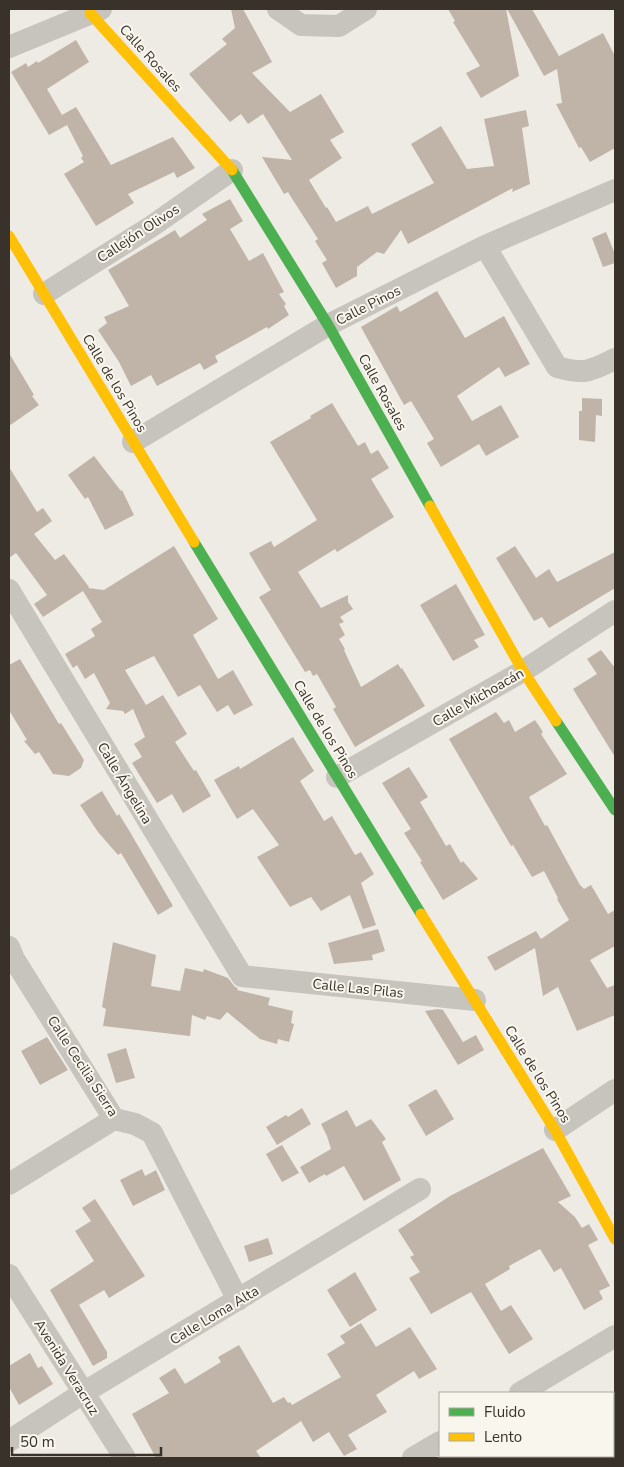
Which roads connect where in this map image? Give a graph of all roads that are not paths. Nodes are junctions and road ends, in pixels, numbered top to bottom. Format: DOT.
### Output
graph roads {
  1 [pos="278,9"];
  2 [pos="366,9"];
  3 [pos="96,11"];
  4 [pos="9,47"];
  5 [pos="232,170"];
  6 [pos="615,190"];
  7 [pos="9,236"];
  8 [pos="484,246"];
  9 [pos="44,294"];
  10 [pos="328,325"];
  11 [pos="615,359"];
  12 [pos="133,442"];
  13 [pos="11,599"];
  14 [pos="615,611"];
  15 [pos="523,671"];
  16 [pos="338,778"];
  17 [pos="615,810"];
  18 [pos="9,948"];
  19 [pos="242,976"];
  20 [pos="475,1000"];
  21 [pos="615,1090"];
  22 [pos="114,1119"];
  23 [pos="555,1130"];
  24 [pos="9,1184"];
  25 [pos="420,1189"];
  26 [pos="615,1239"];
  27 [pos="9,1275"];
  28 [pos="238,1300"];
  29 [pos="615,1336"];
  30 [pos="522,1392"];
  31 [pos="83,1393"];
  32 [pos="9,1441"];
  33 [pos="439,1443"];
  34 [pos="125,1458"];
  35 [pos="413,1458"];
  1 -- 2 [label="street"];
  3 -- 4 [label="street"];
  3 -- 5 [label="street, Calle Rosales"];
  5 -- 9 [label="street, Callejón Olivos"];
  5 -- 10 [label="street, Calle Rosales"];
  6 -- 8 [label="street, Calle Pinos"];
  7 -- 9 [label="street, Calle de los Pinos"];
  8 -- 10 [label="street, Calle Pinos"];
  8 -- 11 [label="street"];
  9 -- 12 [label="street, Calle de los Pinos"];
  10 -- 12 [label="street, Calle Pinos"];
  10 -- 15 [label="street, Calle Rosales"];
  12 -- 16 [label="street, Calle de los Pinos"];
  13 -- 19 [label="street, Calle Ángelina"];
  14 -- 15 [label="street, Calle Michoacán"];
  15 -- 16 [label="street, Calle Michoacán"];
  15 -- 17 [label="street, Calle Rosales"];
  16 -- 20 [label="street, Calle de los Pinos"];
  18 -- 22 [label="street, Calle Cecilia Sierra"];
  19 -- 20 [label="street, Calle Las Pilas"];
  20 -- 23 [label="street, Calle de los Pinos"];
  21 -- 23 [label="street"];
  22 -- 24 [label="street"];
  22 -- 28 [label="street, Calle Cecilia Sierra"];
  23 -- 26 [label="street, Calle de los Pinos"];
  25 -- 28 [label="street, Calle Loma Alta"];
  27 -- 31 [label="street, Avenida Veracruz"];
  28 -- 31 [label="street, Calle Loma Alta"];
  29 -- 30 [label="street"];
  31 -- 32 [label="street, Calle Loma Alta"];
  31 -- 34 [label="street, Avenida Veracruz"];
  33 -- 35 [label="street"];
}
